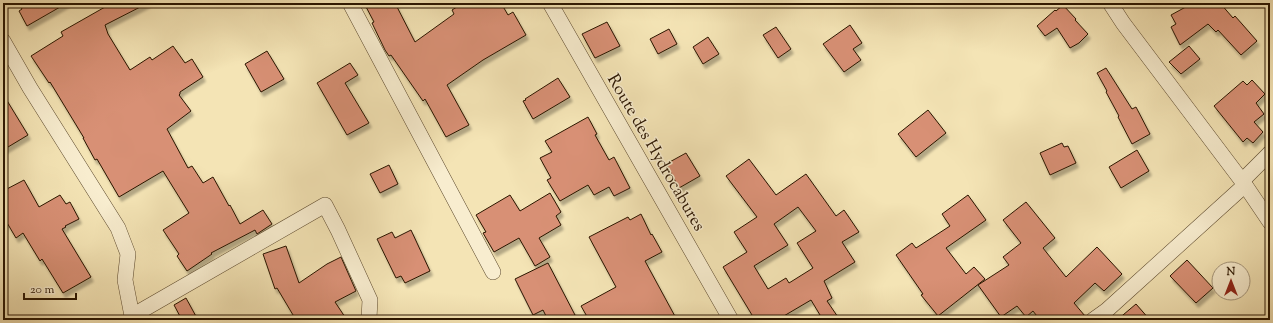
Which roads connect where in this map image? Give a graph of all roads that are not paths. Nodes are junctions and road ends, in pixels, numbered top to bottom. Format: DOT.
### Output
graph roads {
  1 [pos="350,3"];
  2 [pos="550,3"];
  3 [pos="1110,3"];
  4 [pos="3,41"];
  5 [pos="1270,153"];
  6 [pos="1244,183"];
  7 [pos="1270,222"];
  8 [pos="493,272"];
  9 [pos="133,318"];
  10 [pos="370,320"];
  11 [pos="731,320"];
  12 [pos="1093,320"];
  1 -- 8 [label="street"];
  2 -- 11 [label="street, Route des Hydrocabures"];
  3 -- 6 [label="street"];
  4 -- 9 [label="street"];
  5 -- 6 [label="street"];
  6 -- 7 [label="street"];
  6 -- 12 [label="street"];
  9 -- 10 [label="street"];
}
